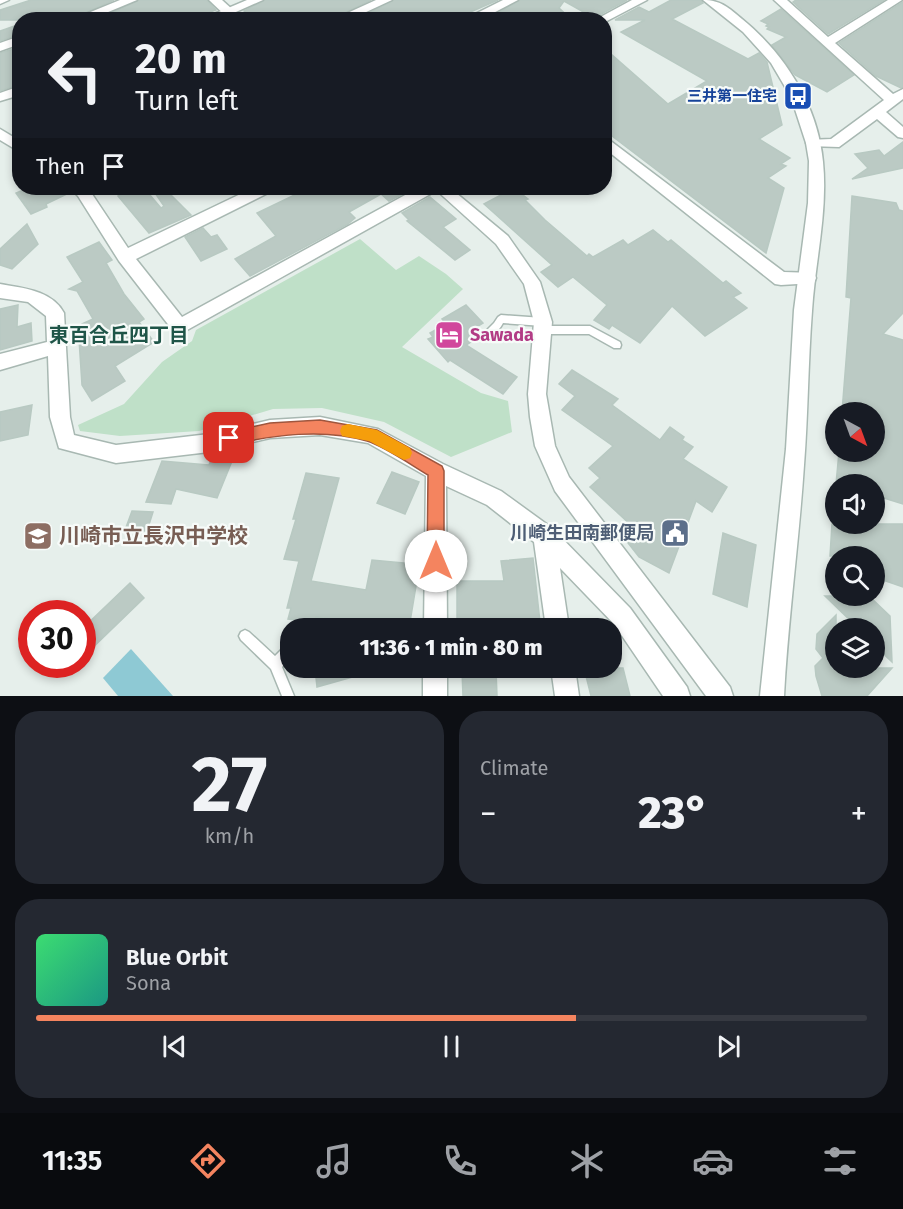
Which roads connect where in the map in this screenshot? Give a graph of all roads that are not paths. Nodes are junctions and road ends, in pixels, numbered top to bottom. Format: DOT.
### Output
graph roads {
  1 [pos="131,0"];
  2 [pos="215,0"];
  3 [pos="257,0"];
  4 [pos="386,0"];
  5 [pos="512,0"];
  6 [pos="641,0"];
  7 [pos="709,0"];
  8 [pos="780,0"];
  9 [pos="896,0"];
  10 [pos="228,11"];
  11 [pos="99,12"];
  12 [pos="357,12"];
  13 [pos="486,12"];
  14 [pos="612,14"];
  15 [pos="828,43"];
  16 [pos="898,97"];
  17 [pos="878,112"];
  18 [pos="903,134"];
  19 [pos="813,143"];
  20 [pos="612,147"];
  21 [pos="88,195"];
  22 [pos="251,195"];
  23 [pos="416,195"];
  24 [pos="450,195"];
  25 [pos="125,257"];
  26 [pos="808,278"];
  27 [pos="0,291"];
  28 [pos="543,326"];
  29 [pos="490,331"];
  30 [pos="617,345"];
  31 [pos="55,347"];
  32 [pos="0,362"];
  33 [pos="436,471"];
  34 [pos="544,536"];
  35 [pos="435,618"];
  36 [pos="556,618"];
  37 [pos="245,636"];
  38 [pos="280,660"];
  39 [pos="275,665"];
  40 [pos="435,678"];
  41 [pos="564,678"];
  42 [pos="288,696"];
  43 [pos="435,696"];
  44 [pos="567,696"];
  45 [pos="678,696"];
  46 [pos="721,696"];
  47 [pos="772,696"];
  1 -- 11 [label="street"];
  2 -- 10 [label="street"];
  3 -- 10 [label="street"];
  4 -- 12 [label="street"];
  5 -- 13 [label="street"];
  6 -- 14 [label="street"];
  7 -- 19 [label="street"];
  8 -- 15 [label="street"];
  9 -- 15 [label="street"];
  15 -- 16 [label="street"];
  16 -- 17 [label="street"];
  17 -- 18 [label="street"];
  17 -- 19 [label="street"];
  19 -- 26 [label="street"];
  20 -- 26 [label="street"];
  21 -- 25 [label="street"];
  22 -- 25 [label="street"];
  23 -- 25 [label="street"];
  24 -- 28 [label="street"];
  26 -- 47 [label="street"];
  27 -- 31 [label="street"];
  28 -- 29 [label="lane"];
  28 -- 30 [label="lane"];
  28 -- 46 [label="street"];
  31 -- 32 [label="street"];
  31 -- 33 [label="street"];
  33 -- 34 [label="street"];
  33 -- 35 [label="street"];
  34 -- 36 [label="street"];
  34 -- 45 [label="street"];
  37 -- 39 [label="lane"];
  38 -- 39 [label="lane"];
  39 -- 42 [label="lane"];
  40 -- 43 [label="street"];
  41 -- 44 [label="street"];
}
